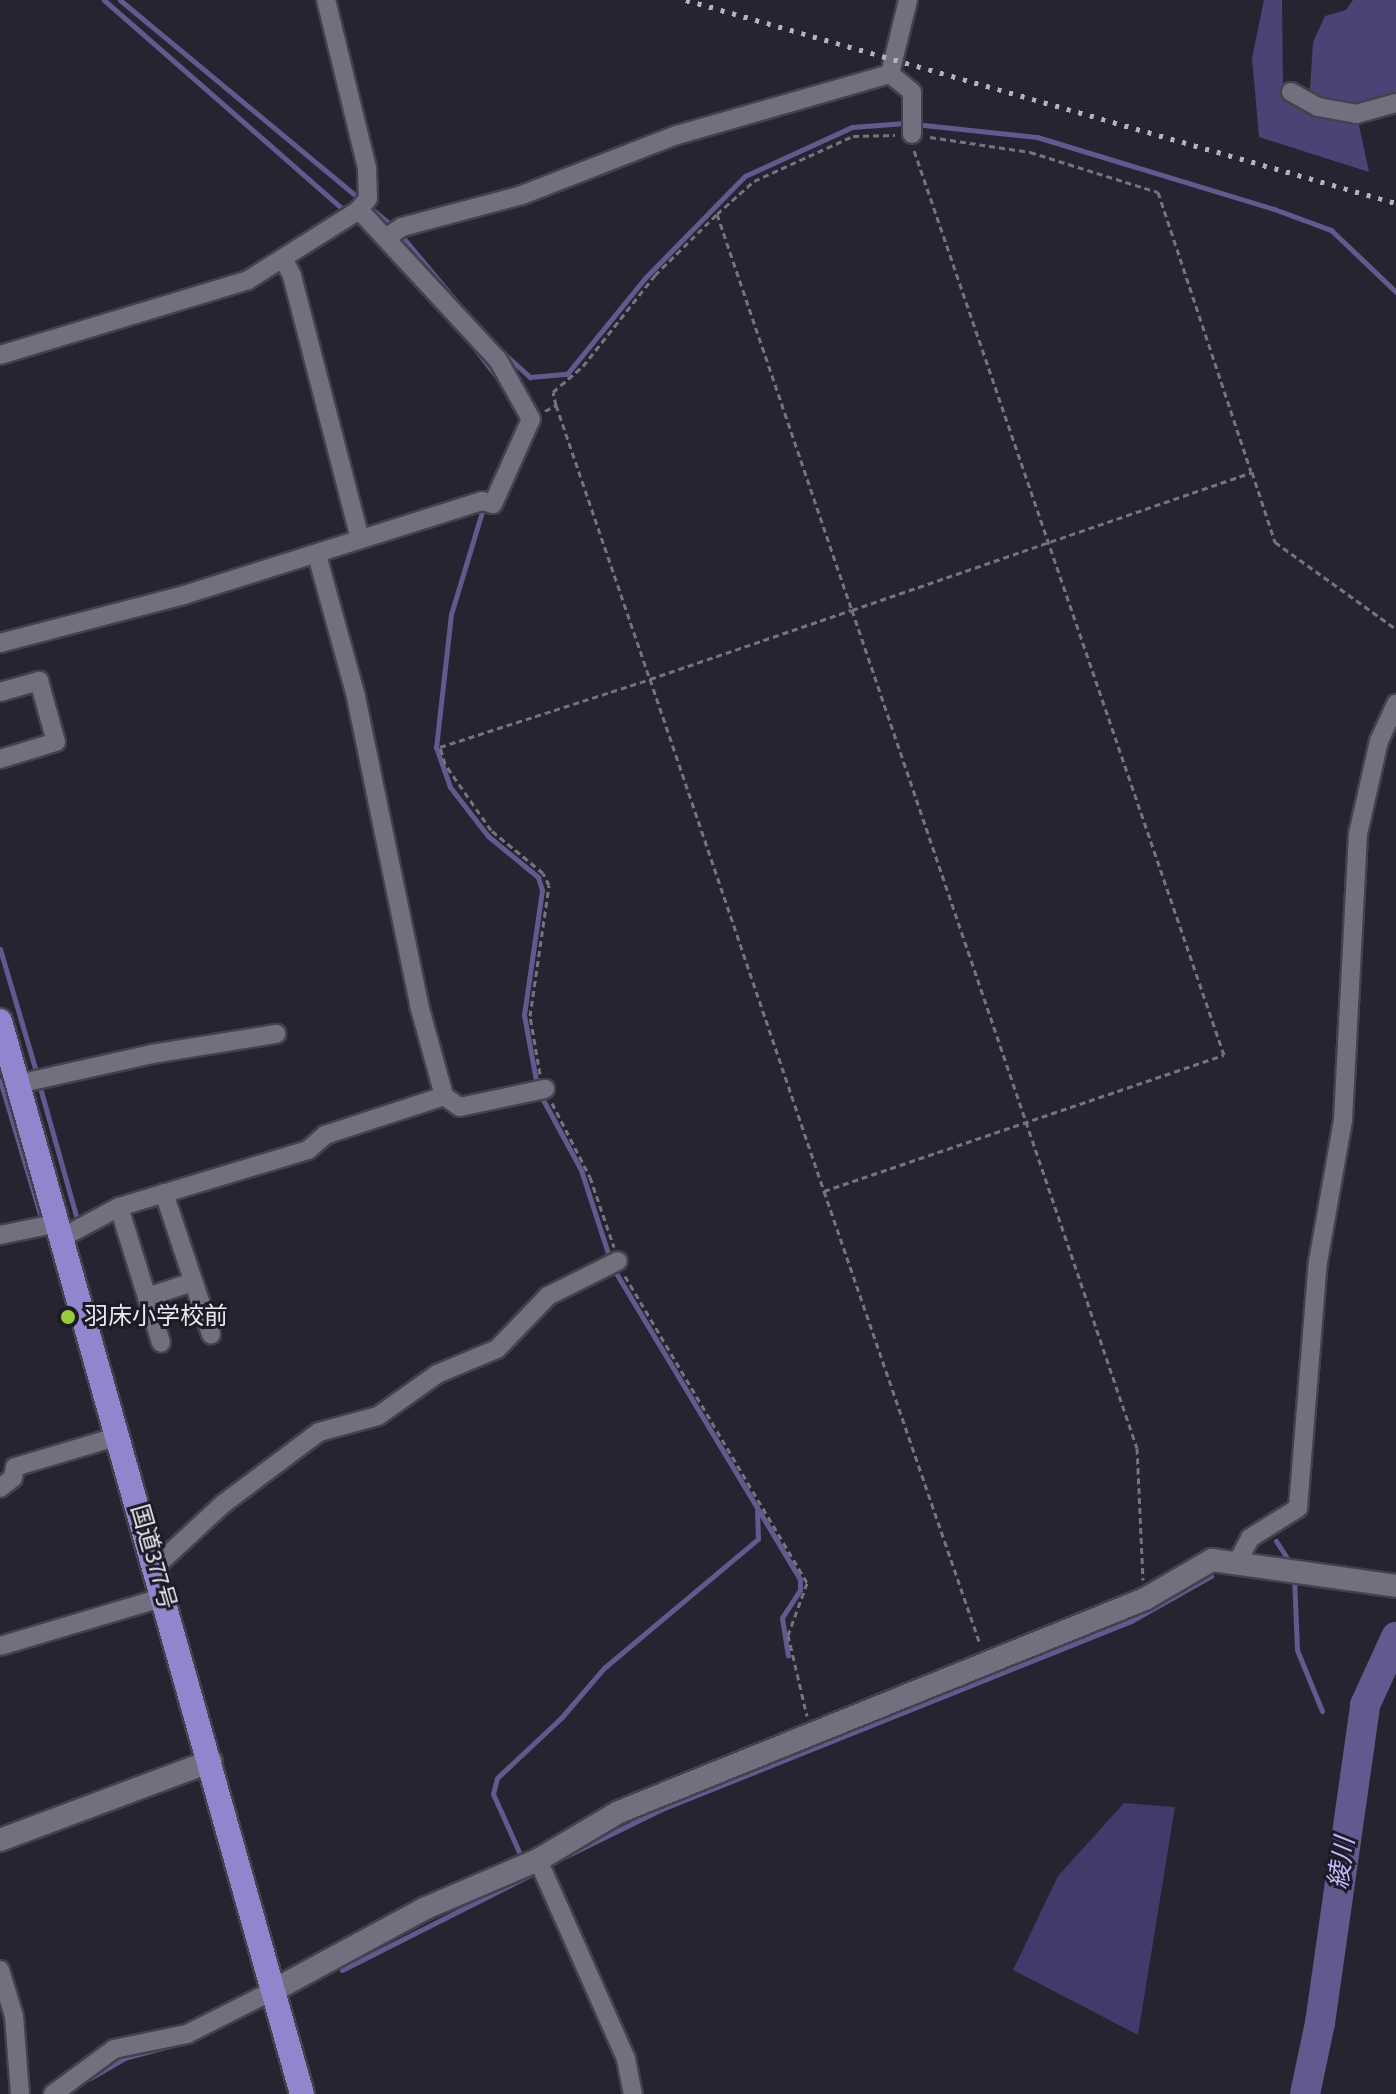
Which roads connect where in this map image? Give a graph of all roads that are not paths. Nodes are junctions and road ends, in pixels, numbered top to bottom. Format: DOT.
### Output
graph roads {
  1 [pos="326,0"];
  2 [pos="908,0"];
  3 [pos="890,74"];
  4 [pos="1291,92"];
  5 [pos="1396,103"];
  6 [pos="913,126"];
  7 [pos="358,209"];
  8 [pos="395,232"];
  9 [pos="284,260"];
  10 [pos="0,355"];
  11 [pos="360,539"];
  12 [pos="317,555"];
  13 [pos="0,643"];
  14 [pos="0,692"];
  15 [pos="1396,704"];
  16 [pos="0,759"];
  17 [pos="0,1021"];
  18 [pos="276,1034"];
  19 [pos="31,1081"];
  20 [pos="541,1091"];
  21 [pos="444,1096"];
  22 [pos="164,1193"];
  23 [pos="119,1207"];
  24 [pos="61,1230"];
  25 [pos="0,1235"];
  26 [pos="613,1263"];
  27 [pos="193,1282"];
  28 [pos="147,1297"];
  29 [pos="211,1334"];
  30 [pos="161,1343"];
  31 [pos="119,1436"];
  32 [pos="0,1488"];
  33 [pos="1244,1564"];
  34 [pos="155,1567"];
  35 [pos="1396,1586"];
  36 [pos="164,1597"];
  37 [pos="0,1646"];
  38 [pos="211,1761"];
  39 [pos="0,1840"];
  40 [pos="541,1866"];
  41 [pos="0,1970"];
  42 [pos="276,1989"];
  43 [pos="7,2018"];
  44 [pos="20,2094"];
  45 [pos="53,2094"];
  46 [pos="302,2094"];
  47 [pos="633,2094"];
  1 -- 7 [label="street"];
  2 -- 3 [label="street"];
  3 -- 6 [label="street"];
  3 -- 8 [label="street"];
  4 -- 5 [label="street"];
  7 -- 8 [label="street"];
  7 -- 9 [label="street"];
  8 -- 11 [label="street"];
  9 -- 10 [label="street"];
  9 -- 11 [label="street"];
  11 -- 12 [label="street"];
  12 -- 13 [label="street"];
  12 -- 21 [label="street"];
  14 -- 16 [label="street"];
  15 -- 33 [label="street"];
  17 -- 19 [label="highway, 国道377号"];
  18 -- 19 [label="street"];
  19 -- 24 [label="highway, 国道377号"];
  20 -- 21 [label="street"];
  21 -- 22 [label="street"];
  22 -- 23 [label="street"];
  22 -- 27 [label="street"];
  23 -- 24 [label="street"];
  23 -- 28 [label="street"];
  24 -- 25 [label="street"];
  24 -- 31 [label="highway, 国道377号"];
  26 -- 34 [label="street"];
  27 -- 28 [label="street"];
  27 -- 29 [label="street"];
  28 -- 30 [label="street"];
  31 -- 32 [label="street"];
  31 -- 34 [label="highway, 国道377号"];
  33 -- 35 [label="street"];
  33 -- 40 [label="street"];
  34 -- 36 [label="highway, 国道377号"];
  36 -- 37 [label="street"];
  36 -- 38 [label="highway, 国道377号"];
  38 -- 39 [label="street"];
  38 -- 42 [label="highway, 国道377号"];
  40 -- 42 [label="street"];
  40 -- 47 [label="street"];
  41 -- 43 [label="street"];
  42 -- 45 [label="street"];
  42 -- 46 [label="highway, 国道377号"];
  43 -- 44 [label="street"];
}
